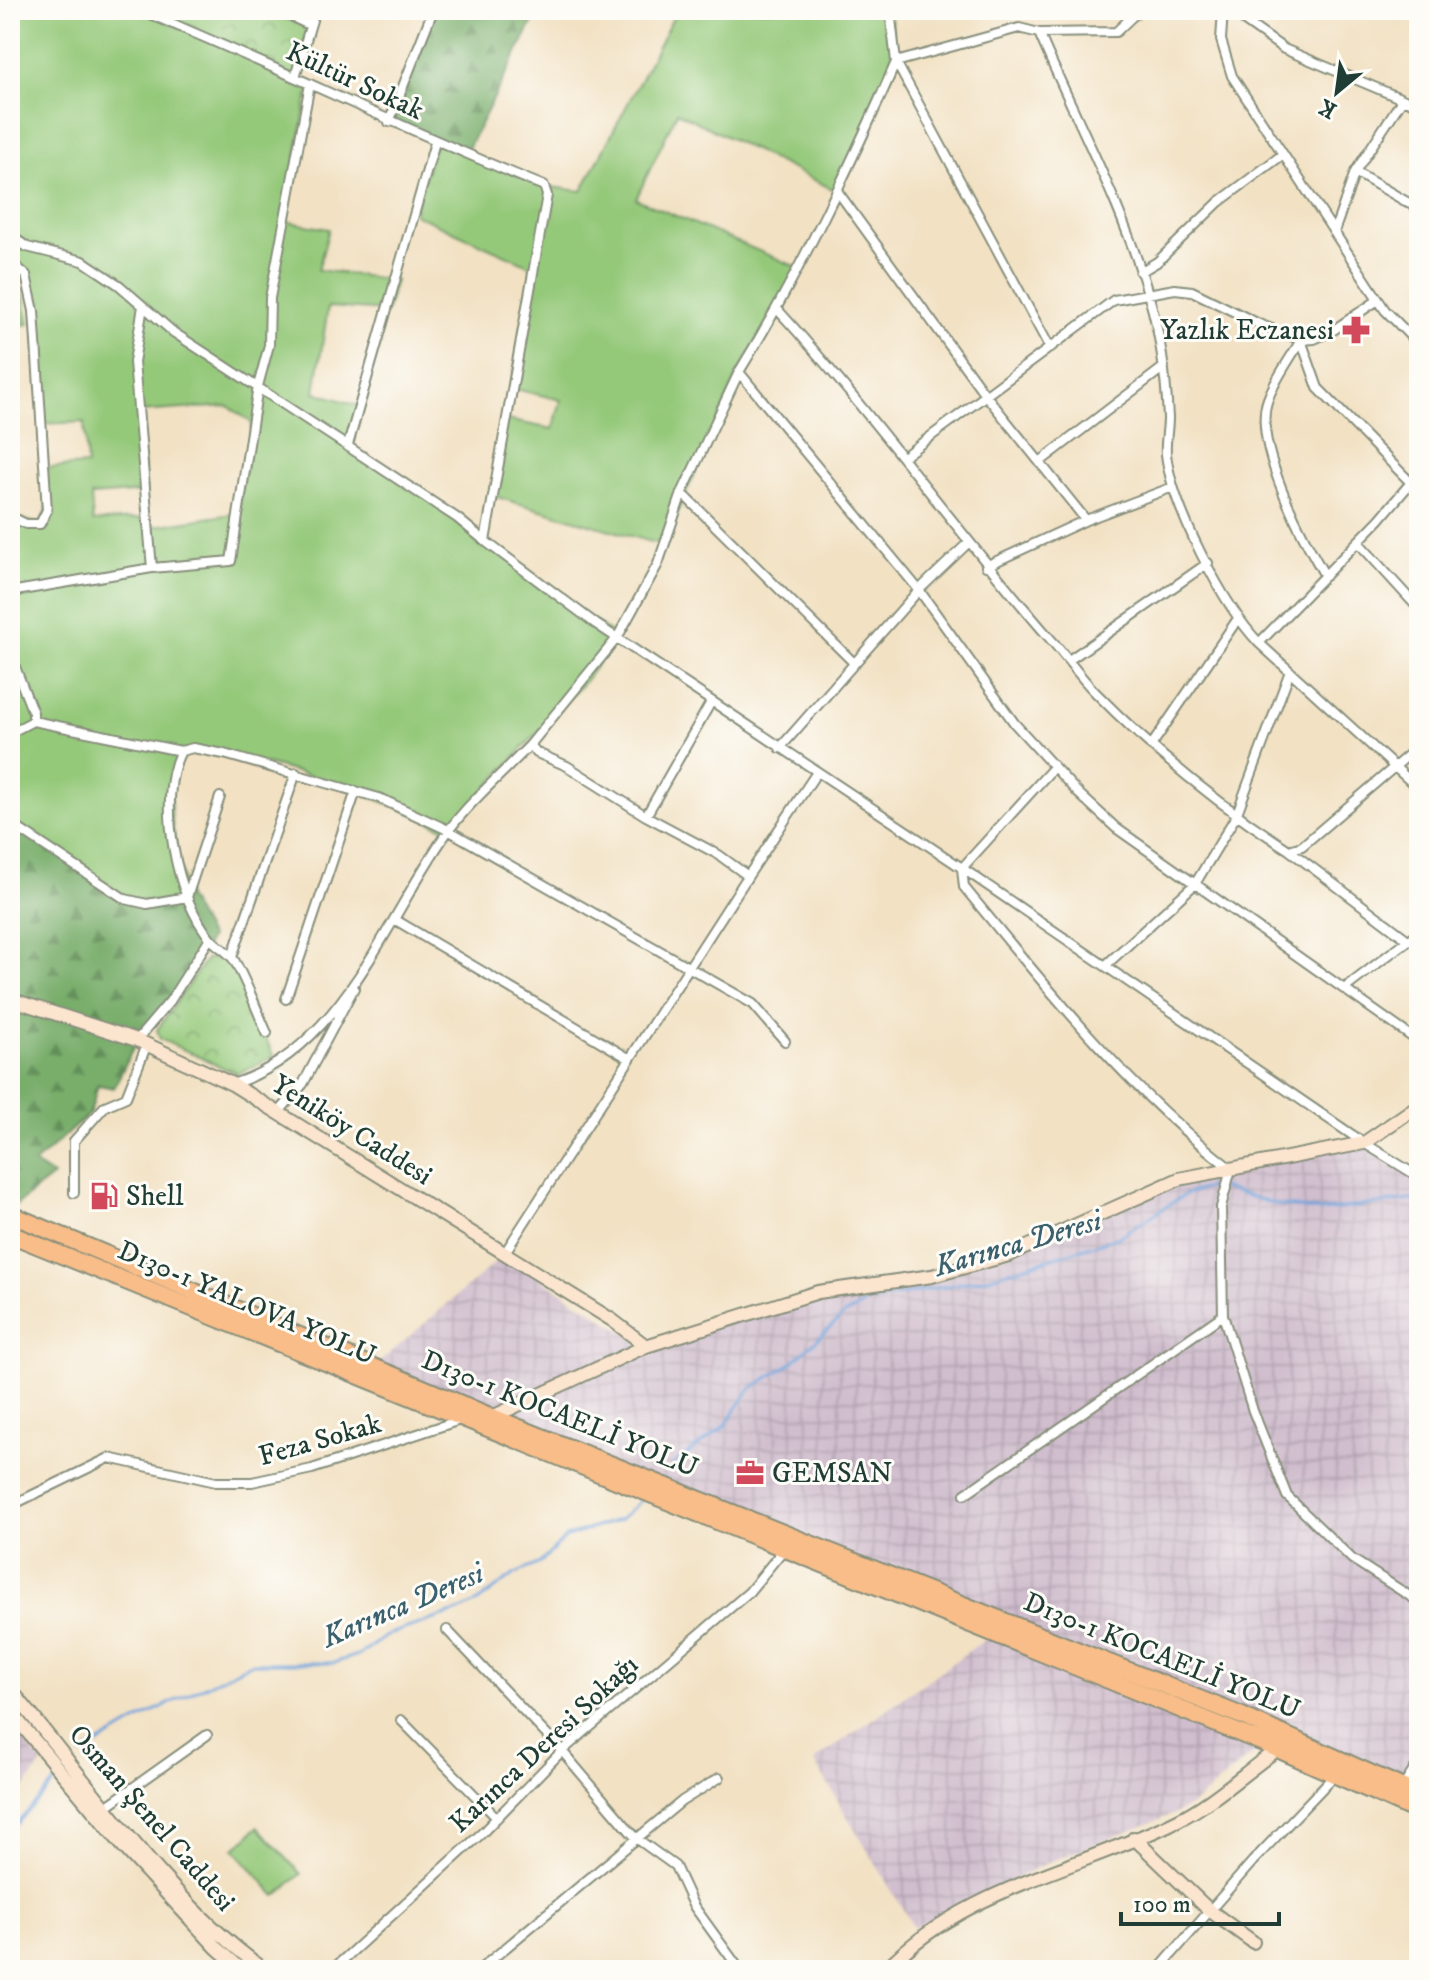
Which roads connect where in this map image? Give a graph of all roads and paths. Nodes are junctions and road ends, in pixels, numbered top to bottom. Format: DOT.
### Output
graph roads {
  1 [pos="140,10"];
  2 [pos="277,10"];
  3 [pos="315,10"];
  4 [pos="433,10"];
  5 [pos="890,10"];
  6 [pos="1139,10"];
  7 [pos="1223,10"];
  8 [pos="1229,10"];
  9 [pos="309,25"];
  10 [pos="1039,33"];
  11 [pos="896,62"];
  12 [pos="295,77"];
  13 [pos="310,84"];
  14 [pos="1402,100"];
  15 [pos="1419,106"];
  16 [pos="389,122"];
  17 [pos="435,142"];
  18 [pos="1282,155"];
  19 [pos="1355,172"];
  20 [pos="838,192"];
  21 [pos="1419,209"];
  22 [pos="1334,232"];
  23 [pos="10,235"];
  24 [pos="10,261"];
  25 [pos="1140,272"];
  26 [pos="1149,296"];
  27 [pos="1378,300"];
  28 [pos="143,306"];
  29 [pos="778,310"];
  30 [pos="1301,340"];
  31 [pos="1419,345"];
  32 [pos="1050,348"];
  33 [pos="1164,367"];
  34 [pos="739,372"];
  35 [pos="258,386"];
  36 [pos="984,393"];
  37 [pos="348,445"];
  38 [pos="903,457"];
  39 [pos="1041,461"];
  40 [pos="1419,473"];
  41 [pos="1411,483"];
  42 [pos="1173,487"];
  43 [pos="1419,491"];
  44 [pos="682,493"];
  45 [pos="10,516"];
  46 [pos="1086,520"];
  47 [pos="485,541"];
  48 [pos="1358,542"];
  49 [pos="968,543"];
  50 [pos="1208,563"];
  51 [pos="986,566"];
  52 [pos="152,568"];
  53 [pos="1325,576"];
  54 [pos="919,590"];
  55 [pos="10,592"];
  56 [pos="1419,609"];
  57 [pos="1237,620"];
  58 [pos="617,638"];
  59 [pos="1259,643"];
  60 [pos="10,654"];
  61 [pos="1069,660"];
  62 [pos="853,662"];
  63 [pos="1290,671"];
  64 [pos="711,702"];
  65 [pos="33,721"];
  66 [pos="10,733"];
  67 [pos="530,745"];
  68 [pos="1151,746"];
  69 [pos="1419,746"];
  70 [pos="780,748"];
  71 [pos="181,751"];
  72 [pos="1054,767"];
  73 [pos="1397,768"];
  74 [pos="817,772"];
  75 [pos="296,773"];
  76 [pos="1419,789"];
  77 [pos="356,791"];
  78 [pos="220,797"];
  79 [pos="646,816"];
  80 [pos="1236,816"];
  81 [pos="10,823"];
  82 [pos="448,830"];
  83 [pos="1289,850"];
  84 [pos="962,868"];
  85 [pos="748,876"];
  86 [pos="1195,884"];
  87 [pos="187,897"];
  88 [pos="394,919"];
  89 [pos="1419,932"];
  90 [pos="210,938"];
  91 [pos="1401,946"];
  92 [pos="232,957"];
  93 [pos="1107,964"];
  94 [pos="688,970"];
  95 [pos="362,974"];
  96 [pos="1344,989"];
  97 [pos="10,999"];
  98 [pos="286,999"];
  99 [pos="267,1033"];
  100 [pos="785,1041"];
  101 [pos="142,1042"];
  102 [pos="1419,1042"];
  103 [pos="630,1059"];
  104 [pos="232,1084"];
  105 [pos="1419,1105"];
  106 [pos="279,1112"];
  107 [pos="1364,1143"];
  108 [pos="1229,1175"];
  109 [pos="1419,1177"];
  110 [pos="74,1193"];
  111 [pos="10,1214"];
  112 [pos="10,1235"];
  113 [pos="504,1255"];
  114 [pos="1223,1315"];
  115 [pos="646,1346"];
  116 [pos="492,1417"];
  117 [pos="460,1420"];
  118 [pos="965,1494"];
  119 [pos="10,1506"];
  120 [pos="784,1549"];
  121 [pos="1419,1602"];
  122 [pos="447,1630"];
  123 [pos="10,1689"];
  124 [pos="10,1711"];
  125 [pos="401,1720"];
  126 [pos="207,1735"];
  127 [pos="41,1737"];
  128 [pos="562,1751"];
  129 [pos="1275,1751"];
  130 [pos="1419,1762"];
  131 [pos="1362,1777"];
  132 [pos="719,1778"];
  133 [pos="1332,1778"];
  134 [pos="1411,1791"];
  135 [pos="107,1806"];
  136 [pos="1419,1812"];
  137 [pos="497,1818"];
  138 [pos="1419,1818"];
  139 [pos="636,1838"];
  140 [pos="1134,1838"];
  141 [pos="1209,1910"];
  142 [pos="1253,1942"];
  143 [pos="237,1964"];
  144 [pos="265,1970"];
  145 [pos="332,1970"];
  146 [pos="479,1970"];
  147 [pos="740,1970"];
  148 [pos="885,1970"];
  149 [pos="1158,1970"];
  1 -- 12 [label="street, Kültür Sokak"];
  2 -- 9 [label="street"];
  3 -- 9 [label="street"];
  4 -- 16 [label="street"];
  5 -- 11 [label="street"];
  6 -- 10 [label="street"];
  7 -- 18 [label="street"];
  8 -- 14 [label="street"];
  9 -- 12 [label="street"];
  10 -- 11 [label="street"];
  10 -- 25 [label="street"];
  11 -- 20 [label="street"];
  11 -- 32 [label="street"];
  12 -- 13 [label="street, Kültür Sokak"];
  13 -- 16 [label="street, Kültür Sokak"];
  13 -- 35 [label="street"];
  14 -- 15 [label="street"];
  14 -- 19 [label="street"];
  16 -- 17 [label="street, Kültür Sokak"];
  17 -- 37 [label="street"];
  17 -- 47 [label="street, Kültür Sokak"];
  18 -- 22 [label="street"];
  18 -- 25 [label="street"];
  19 -- 21 [label="street"];
  19 -- 22 [label="street"];
  20 -- 29 [label="street"];
  20 -- 36 [label="street"];
  22 -- 27 [label="street"];
  23 -- 28 [label="street"];
  24 -- 45 [label="street"];
  25 -- 26 [label="street"];
  26 -- 30 [label="street"];
  26 -- 32 [label="street"];
  26 -- 33 [label="street"];
  27 -- 30 [label="street"];
  27 -- 31 [label="street"];
  28 -- 35 [label="street"];
  28 -- 52 [label="street"];
  29 -- 34 [label="street"];
  29 -- 38 [label="street"];
  30 -- 41 [label="street"];
  30 -- 53 [label="street"];
  32 -- 36 [label="street"];
  33 -- 39 [label="street"];
  33 -- 42 [label="street"];
  34 -- 44 [label="street"];
  34 -- 54 [label="street"];
  35 -- 37 [label="street"];
  35 -- 52 [label="street"];
  36 -- 38 [label="street"];
  36 -- 39 [label="street"];
  37 -- 47 [label="street"];
  38 -- 49 [label="street"];
  39 -- 46 [label="street"];
  40 -- 41 [label="street"];
  41 -- 43 [label="street"];
  41 -- 48 [label="street"];
  42 -- 46 [label="street"];
  42 -- 50 [label="street"];
  44 -- 58 [label="street"];
  44 -- 62 [label="street"];
  46 -- 51 [label="street"];
  47 -- 58 [label="street"];
  48 -- 53 [label="street"];
  48 -- 56 [label="street"];
  49 -- 51 [label="street"];
  49 -- 54 [label="street"];
  50 -- 57 [label="street"];
  50 -- 61 [label="street"];
  51 -- 61 [label="street"];
  52 -- 55 [label="street"];
  53 -- 59 [label="street"];
  54 -- 62 [label="street"];
  54 -- 72 [label="street"];
  57 -- 59 [label="street"];
  57 -- 68 [label="street"];
  58 -- 64 [label="street"];
  58 -- 67 [label="street"];
  59 -- 63 [label="street"];
  60 -- 65 [label="street"];
  61 -- 68 [label="street"];
  62 -- 70 [label="street"];
  63 -- 73 [label="street"];
  63 -- 80 [label="street"];
  64 -- 70 [label="street"];
  64 -- 79 [label="street"];
  65 -- 66 [label="street"];
  65 -- 71 [label="street"];
  67 -- 79 [label="street"];
  67 -- 82 [label="street"];
  68 -- 80 [label="street"];
  69 -- 73 [label="street"];
  70 -- 74 [label="street"];
  71 -- 75 [label="street"];
  71 -- 87 [label="street"];
  72 -- 84 [label="street"];
  72 -- 86 [label="street"];
  73 -- 76 [label="street"];
  73 -- 83 [label="street"];
  74 -- 84 [label="street"];
  74 -- 85 [label="street"];
  75 -- 77 [label="street"];
  75 -- 92 [label="street"];
  77 -- 82 [label="street"];
  77 -- 98 [label="street"];
  78 -- 87 [label="street"];
  79 -- 85 [label="street"];
  80 -- 83 [label="street"];
  80 -- 86 [label="street"];
  81 -- 87 [label="street"];
  82 -- 88 [label="street"];
  82 -- 94 [label="street"];
  83 -- 91 [label="street"];
  84 -- 93 [label="street"];
  84 -- 108 [label="street"];
  85 -- 94 [label="street"];
  86 -- 93 [label="street"];
  86 -- 96 [label="street"];
  87 -- 90 [label="street"];
  88 -- 95 [label="street"];
  88 -- 103 [label="street"];
  89 -- 91 [label="street"];
  90 -- 92 [label="street"];
  90 -- 101 [label="street"];
  91 -- 96 [label="street"];
  92 -- 99 [label="street"];
  93 -- 107 [label="street"];
  94 -- 100 [label="street"];
  94 -- 103 [label="street"];
  95 -- 104 [label="street"];
  95 -- 106 [label="street"];
  96 -- 102 [label="street"];
  97 -- 101 [label="street, Yeniköy Caddesi"];
  101 -- 104 [label="street, Yeniköy Caddesi"];
  101 -- 110 [label="street"];
  103 -- 113 [label="street"];
  104 -- 106 [label="street, Yeniköy Caddesi"];
  105 -- 107 [label="street"];
  106 -- 113 [label="street, Yeniköy Caddesi"];
  107 -- 108 [label="street"];
  107 -- 109 [label="street"];
  108 -- 114 [label="street"];
  108 -- 115 [label="street"];
  111 -- 116 [label="highway, D130-1 KOCAELİ YOLU"];
  112 -- 117 [label="highway, D130-1 YALOVA YOLU"];
  113 -- 115 [label="street, Yeniköy Caddesi"];
  114 -- 118 [label="street"];
  114 -- 121 [label="street"];
  115 -- 116 [label="street"];
  116 -- 131 [label="highway, D130-1 KOCAELİ YOLU"];
  117 -- 119 [label="street, Feza Sokak"];
  117 -- 120 [label="highway, D130-1 YALOVA YOLU"];
  120 -- 128 [label="street, Karınca Deresi Sokağı"];
  120 -- 129 [label="highway, D130-1 YALOVA YOLU"];
  122 -- 128 [label="street"];
  123 -- 127 [label="street, Osman Şenel Caddesi"];
  124 -- 127 [label="street, Osman Şenel Caddesi"];
  125 -- 137 [label="street"];
  126 -- 135 [label="street"];
  127 -- 135 [label="street, Osman Şenel Caddesi"];
  127 -- 143 [label="street, Osman Şenel Caddesi"];
  128 -- 137 [label="street, Karınca Deresi Sokağı"];
  128 -- 139 [label="street"];
  129 -- 131 [label="highway, D130-1 YALOVA YOLU"];
  129 -- 133 [label="street"];
  129 -- 140 [label="street"];
  130 -- 134 [label="street"];
  131 -- 134 [label="highway"];
  131 -- 136 [label="highway, D130-1 YALOVA YOLU"];
  132 -- 139 [label="street"];
  133 -- 138 [label="street"];
  133 -- 141 [label="street"];
  135 -- 143 [label="street, Osman Şenel Caddesi"];
  137 -- 145 [label="street, Karınca Deresi Sokağı"];
  139 -- 146 [label="street"];
  139 -- 147 [label="street"];
  140 -- 141 [label="street"];
  140 -- 148 [label="street"];
  141 -- 142 [label="street"];
  141 -- 149 [label="street"];
  143 -- 144 [label="street, Osman Şenel Caddesi"];
}
